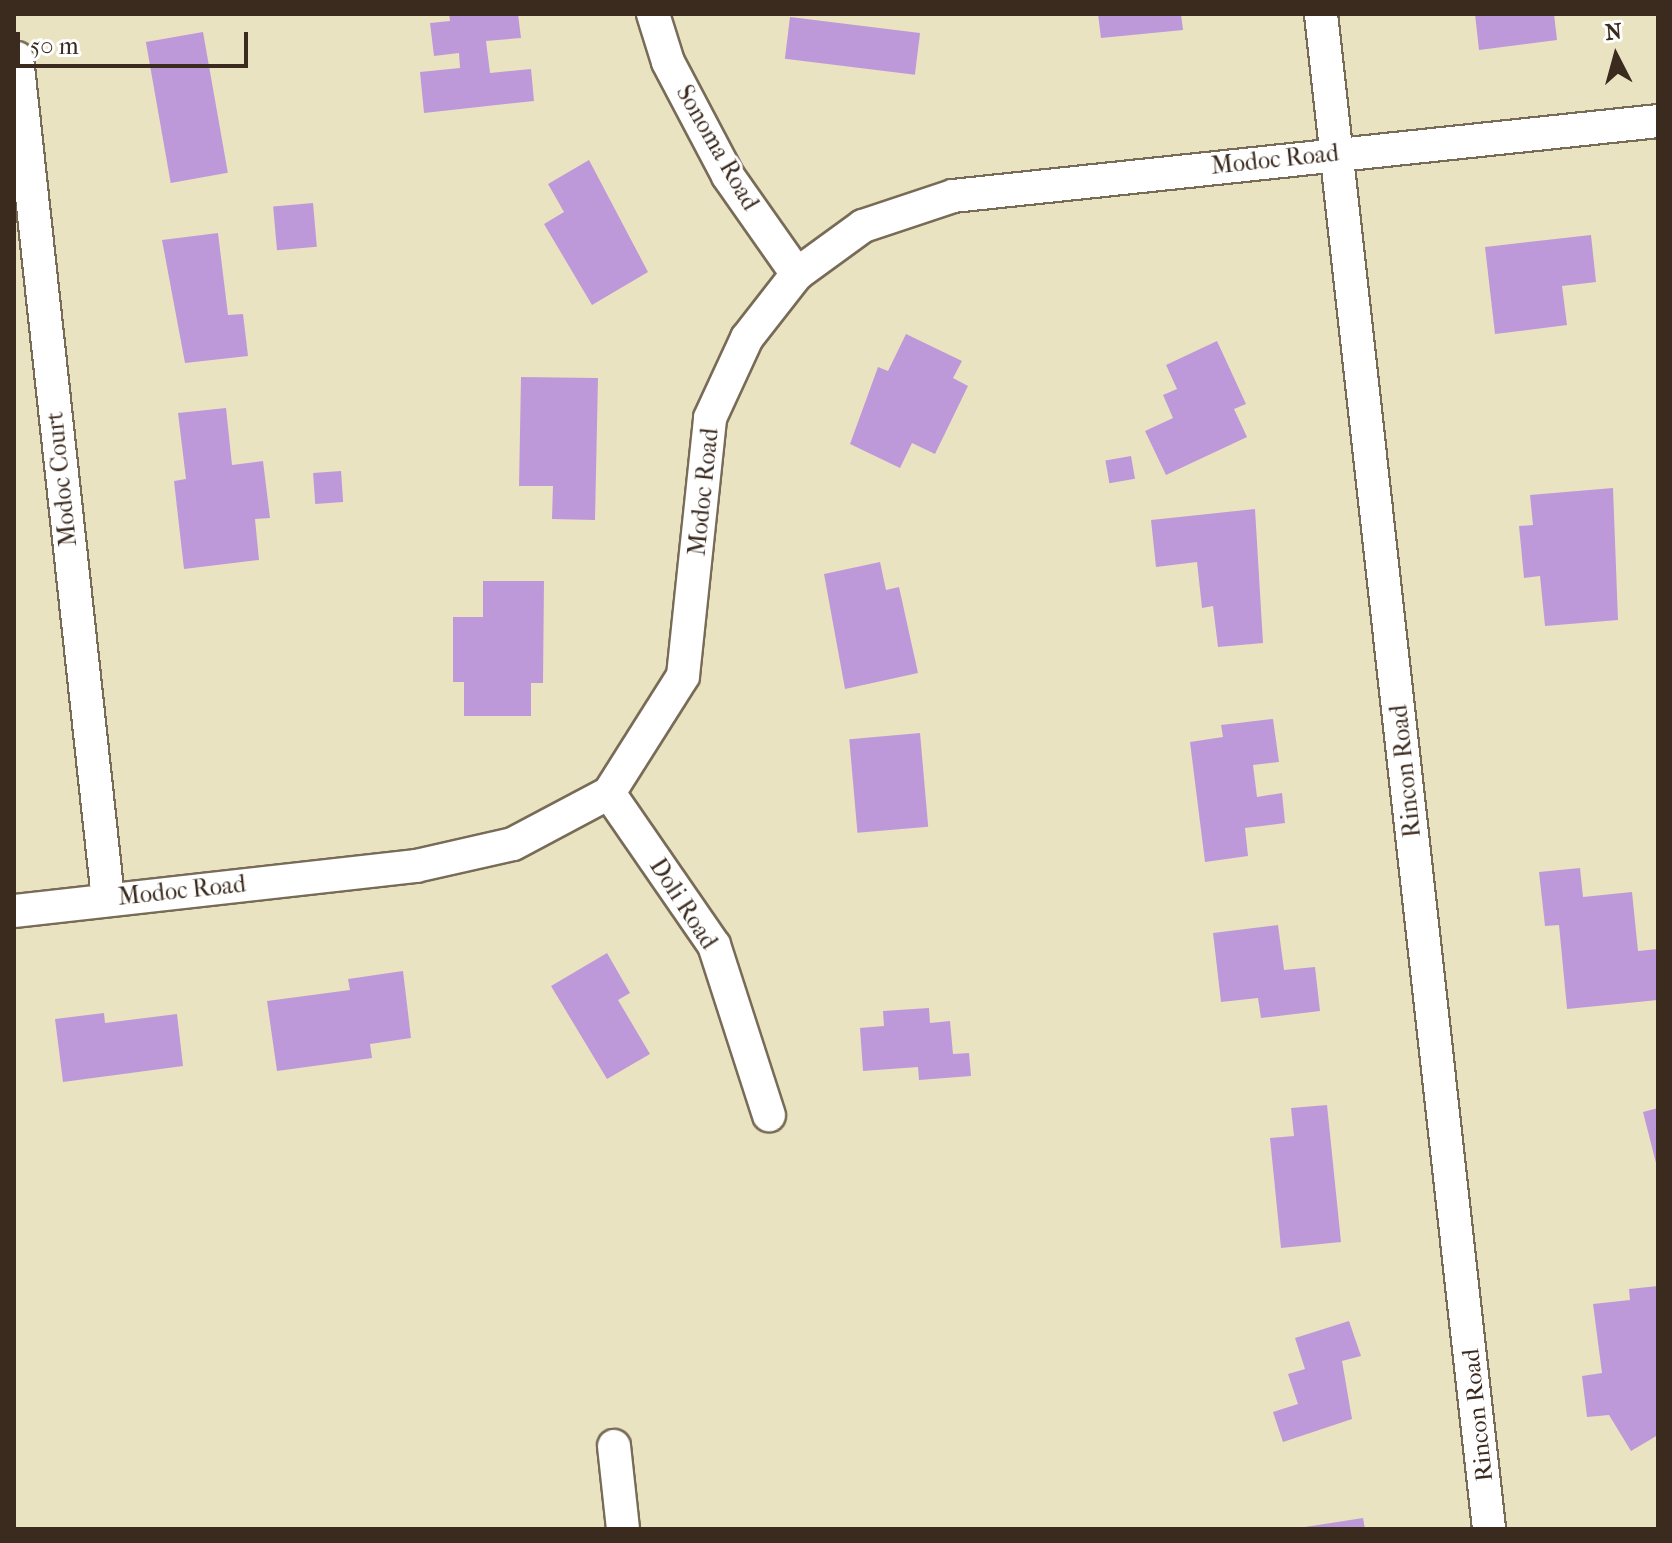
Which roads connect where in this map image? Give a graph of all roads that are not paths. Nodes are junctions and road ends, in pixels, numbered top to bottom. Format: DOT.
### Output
graph roads {
  1 [pos="653,14"];
  2 [pos="1321,14"];
  3 [pos="17,58"];
  4 [pos="1658,121"];
  5 [pos="1336,153"];
  6 [pos="797,274"];
  7 [pos="609,793"];
  8 [pos="108,899"];
  9 [pos="14,911"];
  10 [pos="769,1115"];
  11 [pos="614,1446"];
  12 [pos="623,1529"];
  13 [pos="1489,1529"];
  1 -- 6 [label="street, Sonoma Road"];
  2 -- 5 [label="street, Rincon Road"];
  3 -- 8 [label="street, Modoc Court"];
  4 -- 5 [label="street, Modoc Road"];
  5 -- 6 [label="street, Modoc Road"];
  5 -- 13 [label="street, Rincon Road"];
  6 -- 7 [label="street, Modoc Road"];
  7 -- 8 [label="street, Modoc Road"];
  7 -- 10 [label="street, Doli Road"];
  8 -- 9 [label="street, Modoc Road"];
  11 -- 12 [label="street"];
}
